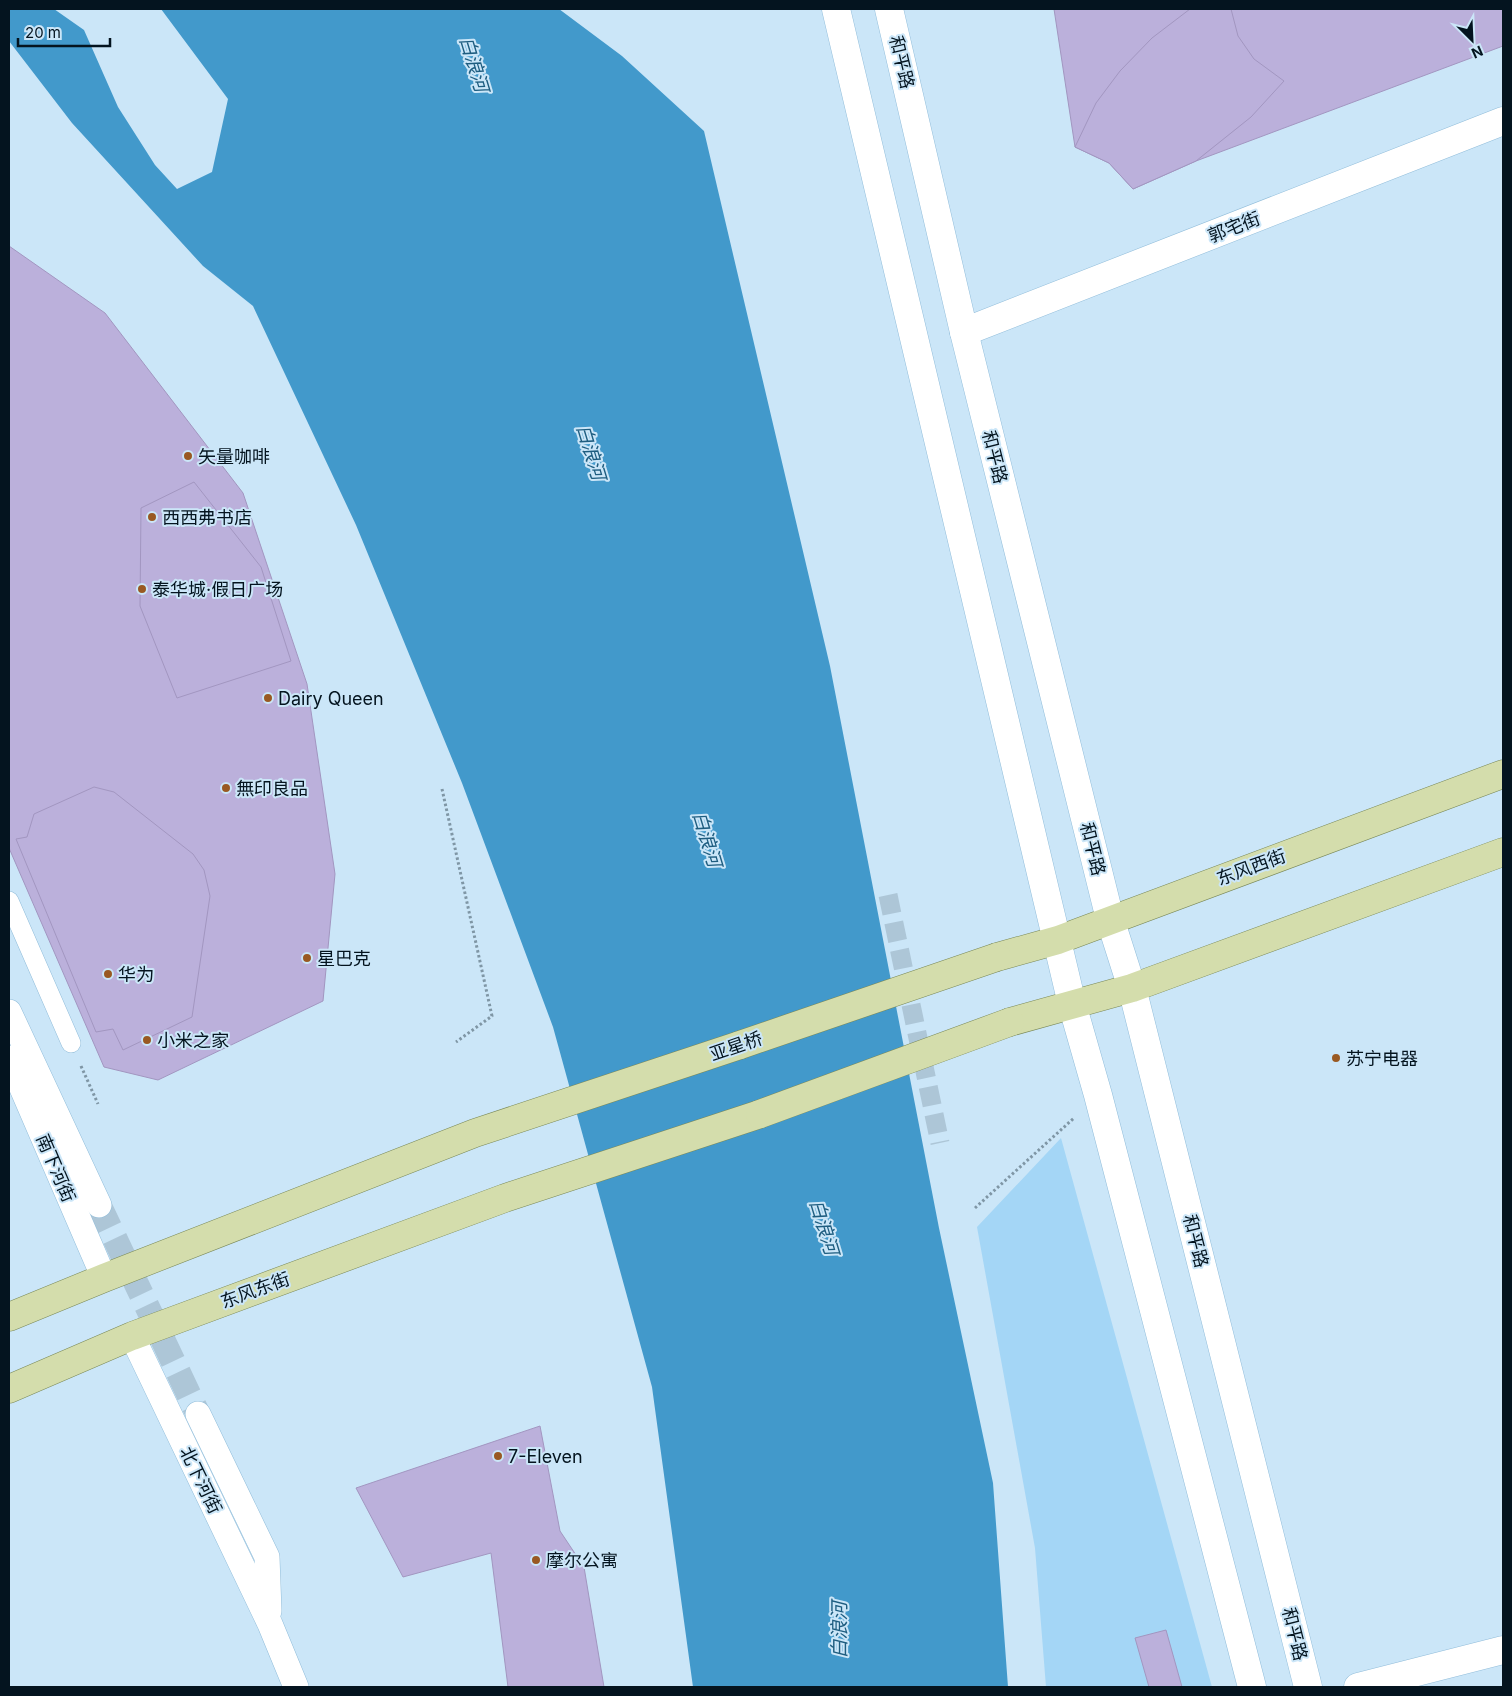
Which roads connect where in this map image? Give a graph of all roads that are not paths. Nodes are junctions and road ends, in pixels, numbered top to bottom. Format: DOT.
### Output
graph roads {
  1 [pos="836,9"];
  2 [pos="889,9"];
  3 [pos="1503,121"];
  4 [pos="964,332"];
  5 [pos="1503,774"];
  6 [pos="1503,852"];
  7 [pos="9,901"];
  8 [pos="1110,920"];
  9 [pos="1058,940"];
  10 [pos="997,957"];
  11 [pos="1132,988"];
  12 [pos="1072,1004"];
  13 [pos="9,1012"];
  14 [pos="70,1043"];
  15 [pos="9,1058"];
  16 [pos="99,1205"];
  17 [pos="104,1278"];
  18 [pos="9,1317"];
  19 [pos="132,1336"];
  20 [pos="9,1389"];
  21 [pos="198,1414"];
  22 [pos="270,1624"];
  23 [pos="1503,1650"];
  24 [pos="296,1687"];
  25 [pos="1252,1687"];
  26 [pos="1308,1687"];
  27 [pos="1358,1687"];
  1 -- 9 [label="main road"];
  2 -- 4 [label="main road, 和平路"];
  3 -- 4 [label="main road, 郭宅街"];
  4 -- 8 [label="main road, 和平路"];
  5 -- 8 [label="main road, 东风西街"];
  6 -- 11 [label="main road"];
  7 -- 14 [label="street"];
  8 -- 9 [label="main road, 东风西街"];
  8 -- 11 [label="main road, 和平路"];
  9 -- 10 [label="main road, 东风西街"];
  9 -- 12 [label="main road"];
  10 -- 17 [label="main road, 亚星桥, bridge"];
  11 -- 12 [label="main road"];
  11 -- 26 [label="main road, 和平路"];
  12 -- 19 [label="main road, 东风东街, bridge"];
  12 -- 25 [label="main road"];
  13 -- 16 [label="street"];
  15 -- 17 [label="street, 南下河街"];
  17 -- 18 [label="main road"];
  19 -- 20 [label="main road, 东风东街"];
  19 -- 22 [label="street, 北下河街"];
  21 -- 22 [label="street, 北下河街"];
  22 -- 24 [label="street, 北下河街"];
  23 -- 27 [label="main road"];
}
